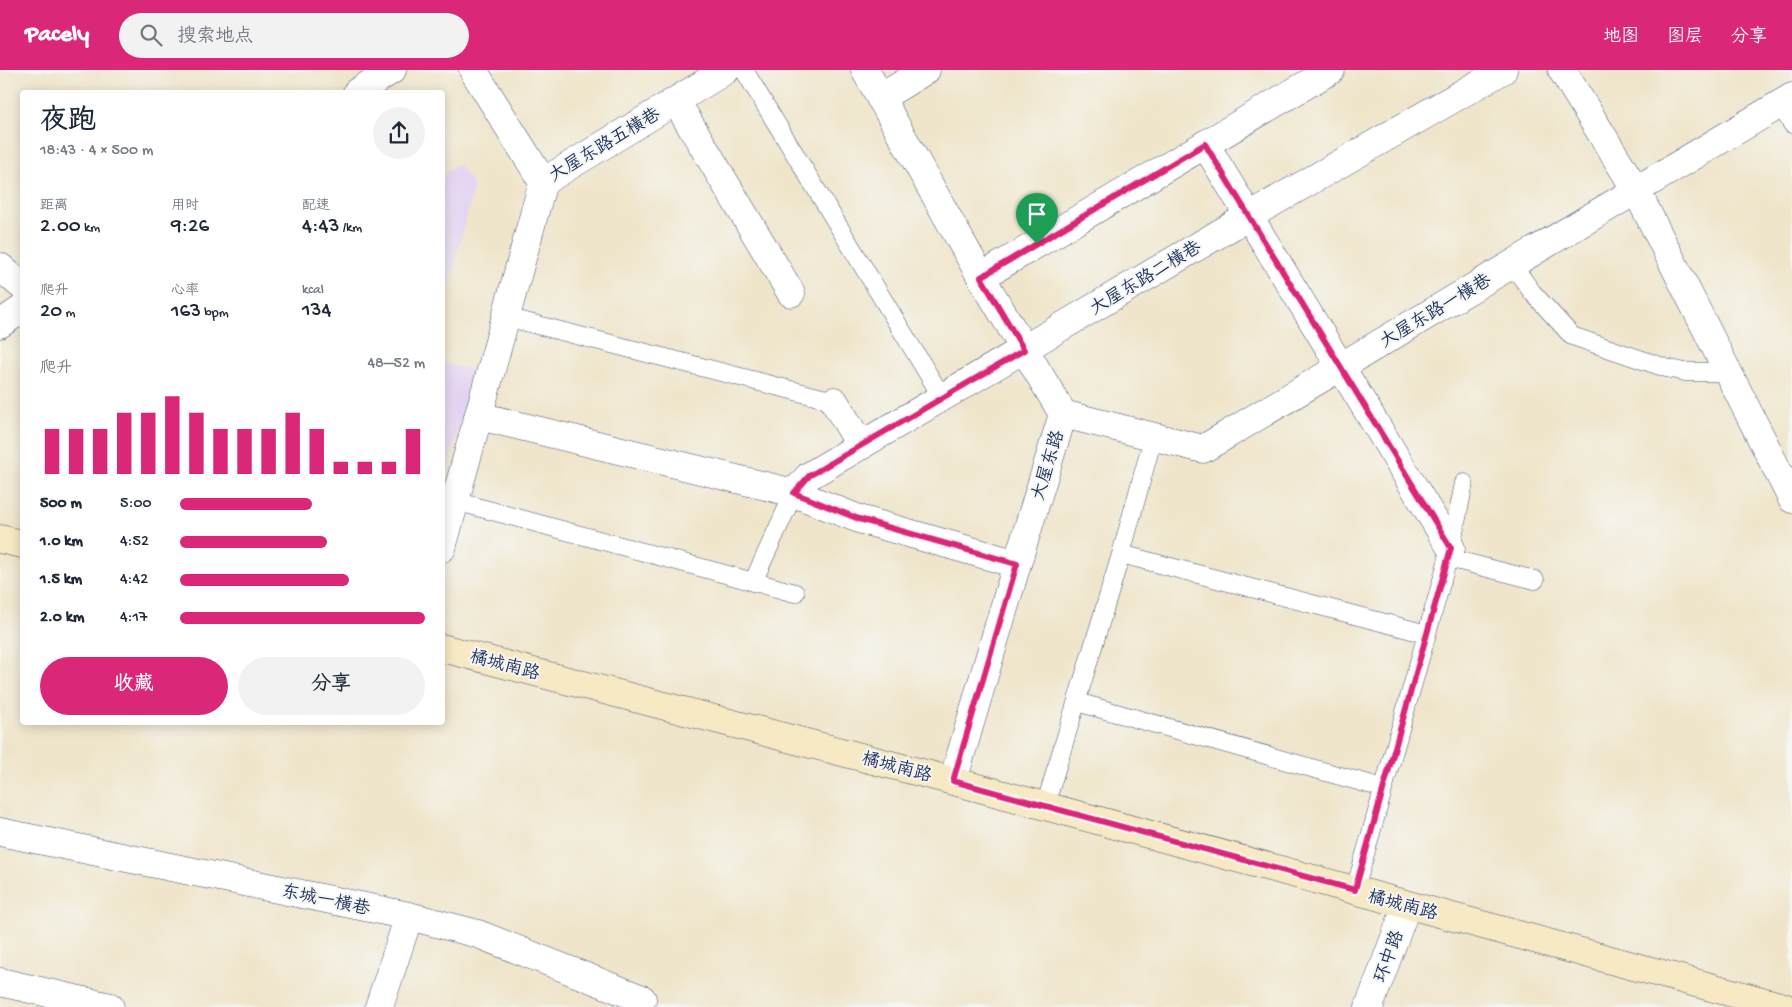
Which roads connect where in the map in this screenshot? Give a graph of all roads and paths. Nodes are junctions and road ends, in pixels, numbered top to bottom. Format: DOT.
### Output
graph roads {
  1 [pos="392,70"];
  2 [pos="473,70"];
  3 [pos="726,70"];
  4 [pos="744,70"];
  5 [pos="865,70"];
  6 [pos="926,70"];
  7 [pos="1331,70"];
  8 [pos="1503,70"];
  9 [pos="1562,70"];
  10 [pos="360,90"];
  11 [pos="880,98"];
  12 [pos="676,100"];
  13 [pos="1788,108"];
  14 [pos="1205,144"];
  15 [pos="543,182"];
  16 [pos="1636,190"];
  17 [pos="1249,216"];
  18 [pos="1512,264"];
  19 [pos="0,267"];
  20 [pos="981,277"];
  21 [pos="20,284"];
  22 [pos="791,293"];
  23 [pos="20,310"];
  24 [pos="506,317"];
  25 [pos="0,324"];
  26 [pos="1024,350"];
  27 [pos="1340,366"];
  28 [pos="1728,372"];
  29 [pos="942,397"];
  30 [pos="834,401"];
  31 [pos="1063,414"];
  32 [pos="479,416"];
  33 [pos="1153,438"];
  34 [pos="860,446"];
  35 [pos="1464,484"];
  36 [pos="794,493"];
  37 [pos="1792,499"];
  38 [pos="455,501"];
  39 [pos="445,537"];
  40 [pos="0,539"];
  41 [pos="20,544"];
  42 [pos="1450,553"];
  43 [pos="1121,554"];
  44 [pos="1017,564"];
  45 [pos="1535,580"];
  46 [pos="753,582"];
  47 [pos="795,593"];
  48 [pos="1427,634"];
  49 [pos="445,649"];
  50 [pos="1077,702"];
  51 [pos="953,781"];
  52 [pos="1383,788"];
  53 [pos="1045,806"];
  54 [pos="0,832"];
  55 [pos="1355,890"];
  56 [pos="1407,905"];
  57 [pos="409,916"];
  58 [pos="0,982"];
  59 [pos="642,998"];
  60 [pos="110,1007"];
  61 [pos="379,1007"];
  62 [pos="1369,1007"];
  63 [pos="1784,1007"];
  1 -- 10 [label="street"];
  2 -- 15 [label="street, 大屋东路五横巷"];
  3 -- 12 [label="street, 大屋东路五横巷"];
  4 -- 29 [label="lane"];
  5 -- 11 [label="street, 大屋东路"];
  6 -- 11 [label="street"];
  7 -- 14 [label="street"];
  8 -- 17 [label="street, 大屋东路二横巷"];
  9 -- 16 [label="street"];
  11 -- 20 [label="street, 大屋东路"];
  12 -- 15 [label="street, 大屋东路五横巷"];
  12 -- 22 [label="street"];
  13 -- 16 [label="street, 大屋东路一横巷"];
  14 -- 17 [label="street"];
  14 -- 20 [label="street"];
  15 -- 24 [label="street"];
  16 -- 18 [label="street, 大屋东路一横巷"];
  16 -- 28 [label="street"];
  17 -- 26 [label="street, 大屋东路二横巷"];
  17 -- 27 [label="street"];
  18 -- 27 [label="street, 大屋东路一横巷"];
  18 -- 28 [label="lane"];
  19 -- 21 [label="street"];
  20 -- 26 [label="street, 大屋东路"];
  23 -- 25 [label="street"];
  24 -- 30 [label="lane"];
  24 -- 32 [label="street"];
  26 -- 29 [label="street, 大屋东路二横巷"];
  26 -- 31 [label="street, 大屋东路"];
  27 -- 33 [label="street, 大屋东路一横巷"];
  27 -- 42 [label="street"];
  28 -- 37 [label="street"];
  29 -- 34 [label="street, 大屋东路二横巷"];
  30 -- 34 [label="street"];
  31 -- 33 [label="street, 大屋东路一横巷"];
  31 -- 44 [label="street, 大屋东路"];
  32 -- 36 [label="street"];
  32 -- 38 [label="street"];
  33 -- 43 [label="lane"];
  34 -- 36 [label="street, 大屋东路二横巷"];
  35 -- 42 [label="lane"];
  36 -- 44 [label="street"];
  36 -- 46 [label="lane"];
  38 -- 39 [label="street"];
  38 -- 46 [label="lane"];
  40 -- 41 [label="main road"];
  42 -- 45 [label="lane"];
  42 -- 48 [label="lane"];
  43 -- 48 [label="lane"];
  43 -- 50 [label="lane"];
  44 -- 51 [label="street, 大屋东路"];
  46 -- 47 [label="lane"];
  48 -- 52 [label="lane"];
  49 -- 51 [label="main road, 橘城南路"];
  50 -- 52 [label="lane"];
  50 -- 53 [label="lane"];
  51 -- 53 [label="main road, 橘城南路"];
  52 -- 55 [label="lane"];
  53 -- 55 [label="main road, 橘城南路"];
  54 -- 57 [label="street, 东城一横巷"];
  55 -- 56 [label="main road, 橘城南路"];
  56 -- 62 [label="street, 环中路"];
  56 -- 63 [label="main road, 橘城南路"];
  57 -- 59 [label="street, 东城一横巷"];
  57 -- 61 [label="street"];
  58 -- 60 [label="street"];
}
